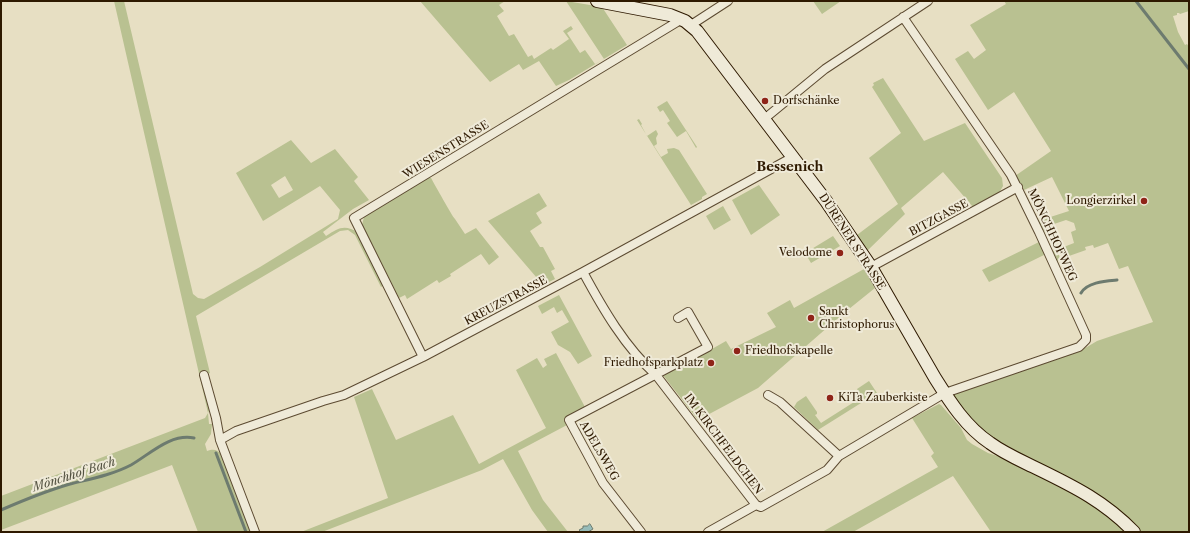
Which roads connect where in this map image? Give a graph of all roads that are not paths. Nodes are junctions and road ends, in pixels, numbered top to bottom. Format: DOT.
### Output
graph roads {
  1 [pos="597,1"];
  2 [pos="728,1"];
  3 [pos="928,1"];
  4 [pos="903,17"];
  5 [pos="686,22"];
  6 [pos="763,120"];
  7 [pos="793,158"];
  8 [pos="1018,187"];
  9 [pos="871,267"];
  10 [pos="583,272"];
  11 [pos="678,318"];
  12 [pos="423,357"];
  13 [pos="204,375"];
  14 [pos="656,375"];
  15 [pos="945,393"];
  16 [pos="768,395"];
  17 [pos="220,440"];
  18 [pos="839,456"];
  19 [pos="756,505"];
  20 [pos="255,532"];
  21 [pos="641,532"];
  22 [pos="708,532"];
  23 [pos="1134,532"];
  1 -- 5 [label="street, DÜRENER STRASSE"];
  2 -- 5 [label="street"];
  3 -- 4 [label="street"];
  4 -- 6 [label="street"];
  4 -- 8 [label="street, MÖNCHHOFWEG"];
  5 -- 6 [label="street, DÜRENER STRASSE"];
  5 -- 12 [label="street, WIESENSTRASSE"];
  6 -- 7 [label="street, DÜRENER STRASSE"];
  7 -- 9 [label="street, DÜRENER STRASSE"];
  7 -- 10 [label="street, KREUZSTRASSE"];
  8 -- 9 [label="street, BITZGASSE"];
  8 -- 15 [label="street, MÖNCHHOFWEG"];
  9 -- 15 [label="street, DÜRENER STRASSE"];
  10 -- 12 [label="street, KREUZSTRASSE"];
  10 -- 14 [label="street, IM KIRCHFELDCHEN"];
  11 -- 14 [label="street"];
  12 -- 17 [label="street, KREUZSTRASSE"];
  13 -- 17 [label="street"];
  14 -- 19 [label="street, IM KIRCHFELDCHEN"];
  14 -- 21 [label="street, ADELSWEG"];
  15 -- 18 [label="street, IM KIRCHFELDCHEN"];
  15 -- 23 [label="street, DÜRENER STRASSE"];
  16 -- 18 [label="street"];
  17 -- 20 [label="street"];
  18 -- 19 [label="street, IM KIRCHFELDCHEN"];
  19 -- 22 [label="street"];
}
